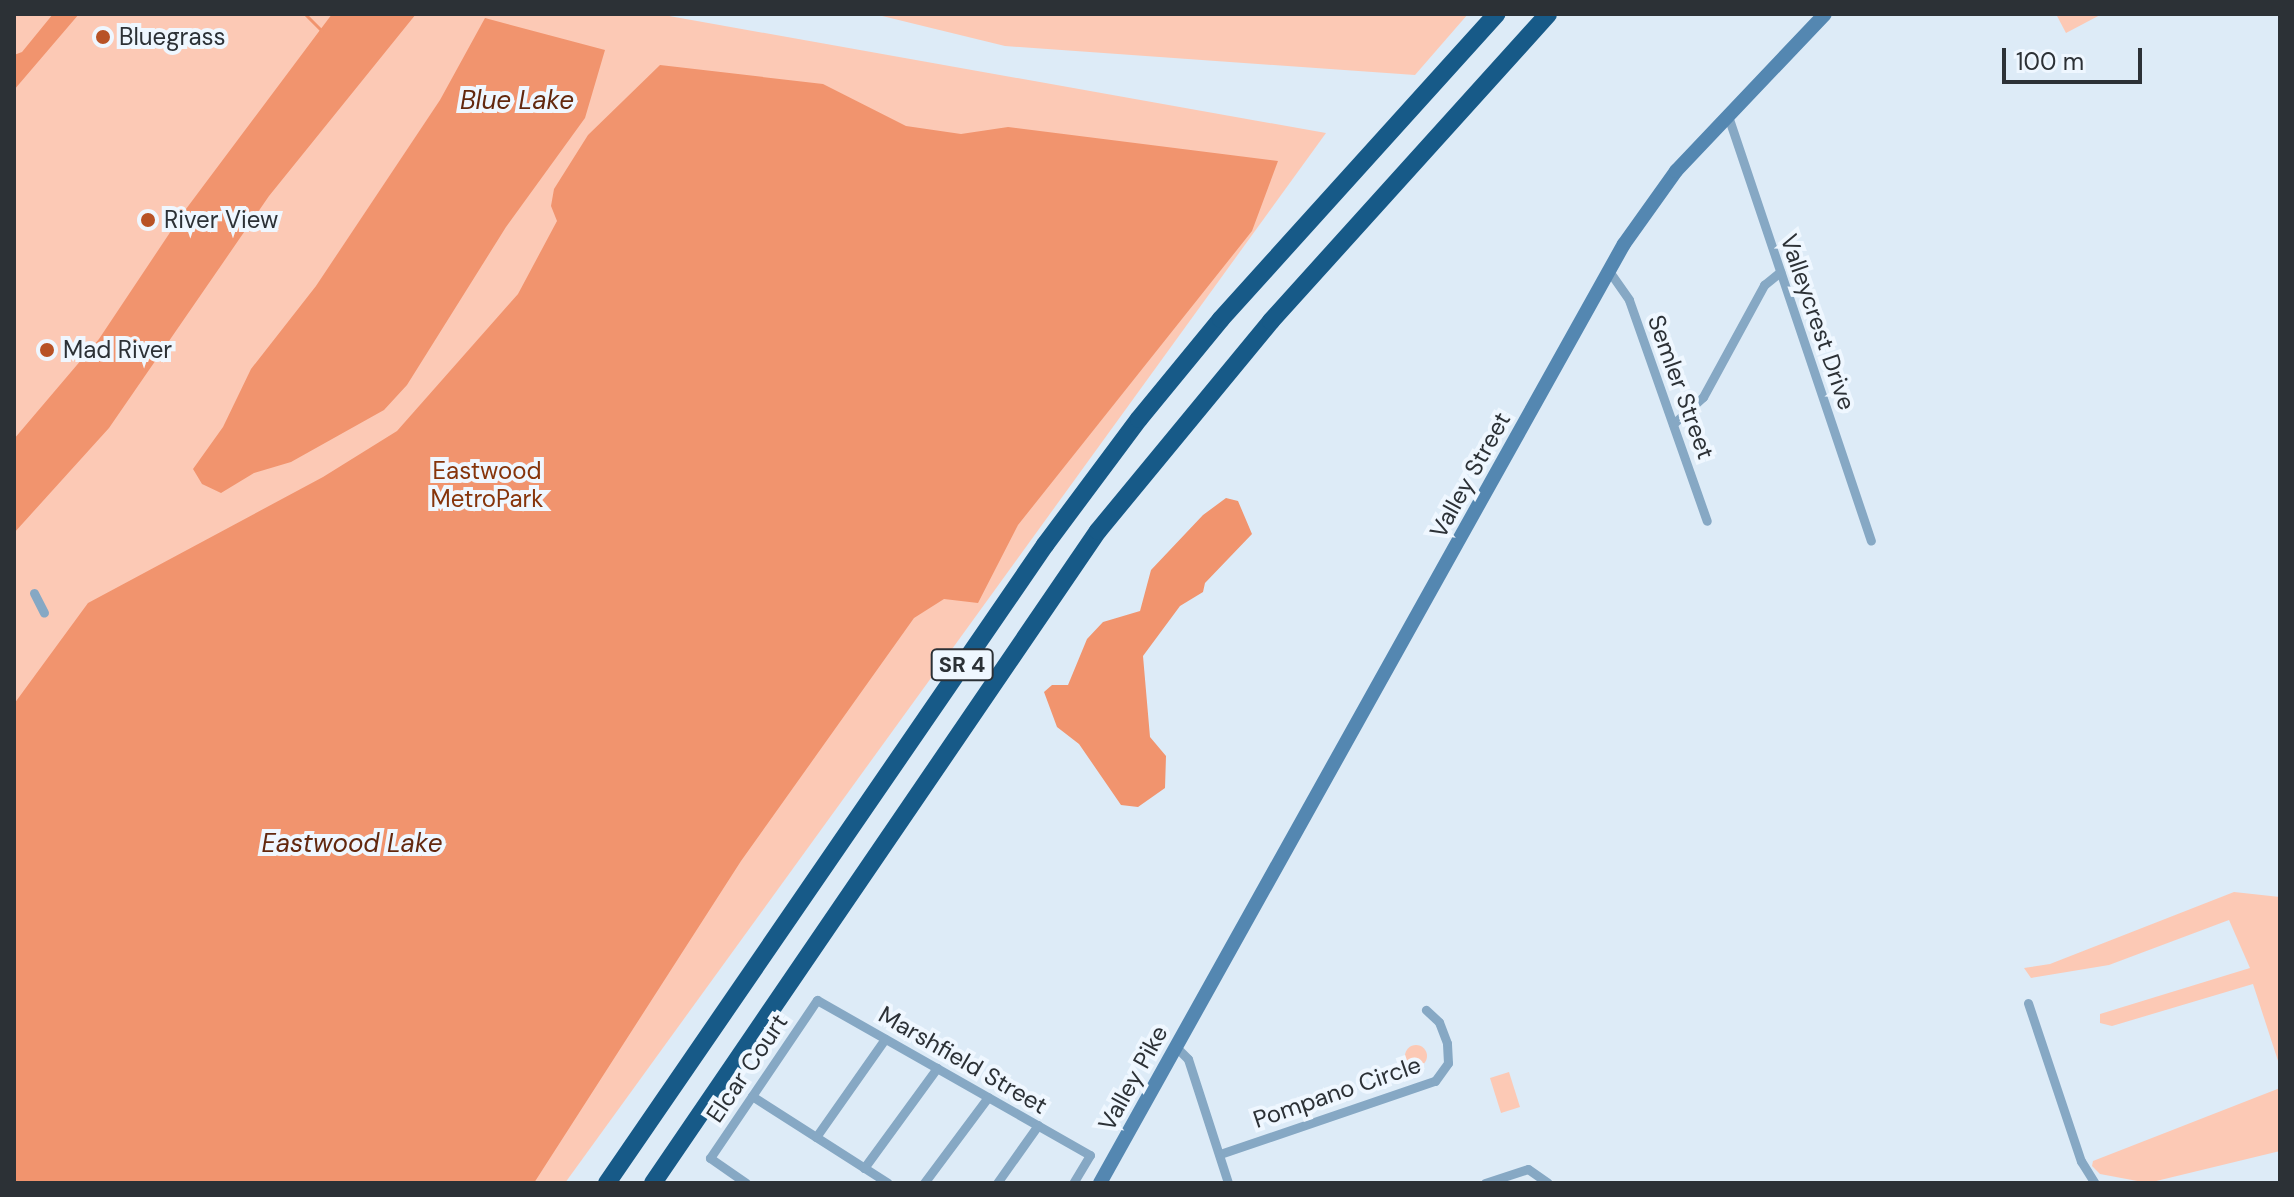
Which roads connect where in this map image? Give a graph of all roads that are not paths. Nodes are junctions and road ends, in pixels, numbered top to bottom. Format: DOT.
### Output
graph roads {
  1 [pos="1497,14"];
  2 [pos="1548,14"];
  3 [pos="1825,14"];
  4 [pos="1728,116"];
  5 [pos="1609,271"];
  6 [pos="1780,272"];
  7 [pos="1673,424"];
  8 [pos="1707,521"];
  9 [pos="1871,541"];
  10 [pos="34,593"];
  11 [pos="44,613"];
  12 [pos="1205,994"];
  13 [pos="817,1000"];
  14 [pos="2028,1003"];
  15 [pos="1426,1010"];
  16 [pos="885,1039"];
  17 [pos="1176,1047"];
  18 [pos="937,1068"];
  19 [pos="752,1096"];
  20 [pos="988,1097"];
  21 [pos="1038,1125"];
  22 [pos="816,1137"];
  23 [pos="1220,1154"];
  24 [pos="864,1168"];
  25 [pos="607,1183"];
  26 [pos="653,1183"];
  27 [pos="746,1183"];
  28 [pos="888,1183"];
  29 [pos="924,1183"];
  30 [pos="997,1183"];
  31 [pos="1073,1183"];
  32 [pos="1100,1183"];
  33 [pos="1228,1183"];
  34 [pos="1485,1183"];
  35 [pos="1548,1183"];
  36 [pos="2095,1183"];
  1 -- 25 [label="highway, SR 4"];
  2 -- 26 [label="highway, SR 4"];
  3 -- 4 [label="street, Valley Street"];
  4 -- 5 [label="street, Valley Street"];
  4 -- 6 [label="street, Valleycrest Drive"];
  5 -- 7 [label="street, Semler Street"];
  5 -- 12 [label="street, Valley Street"];
  6 -- 7 [label="street"];
  6 -- 9 [label="street, Valleycrest Drive"];
  7 -- 8 [label="street, Semler Street"];
  10 -- 11 [label="street"];
  12 -- 17 [label="street, Valley Pike"];
  13 -- 16 [label="street, Marshfield Street"];
  13 -- 19 [label="street, Elcar Court"];
  14 -- 36 [label="street"];
  15 -- 23 [label="street, Pompano Circle"];
  16 -- 18 [label="street, Marshfield Street"];
  16 -- 22 [label="street"];
  17 -- 23 [label="street"];
  17 -- 32 [label="street, Valley Pike"];
  18 -- 20 [label="street, Marshfield Street"];
  18 -- 24 [label="street"];
  19 -- 22 [label="street"];
  19 -- 27 [label="street, Elcar Court"];
  20 -- 21 [label="street, Marshfield Street"];
  20 -- 29 [label="street"];
  21 -- 30 [label="street"];
  21 -- 31 [label="street, Marshfield Street"];
  22 -- 24 [label="street"];
  23 -- 33 [label="street"];
  24 -- 28 [label="street"];
  34 -- 35 [label="street"];
}
